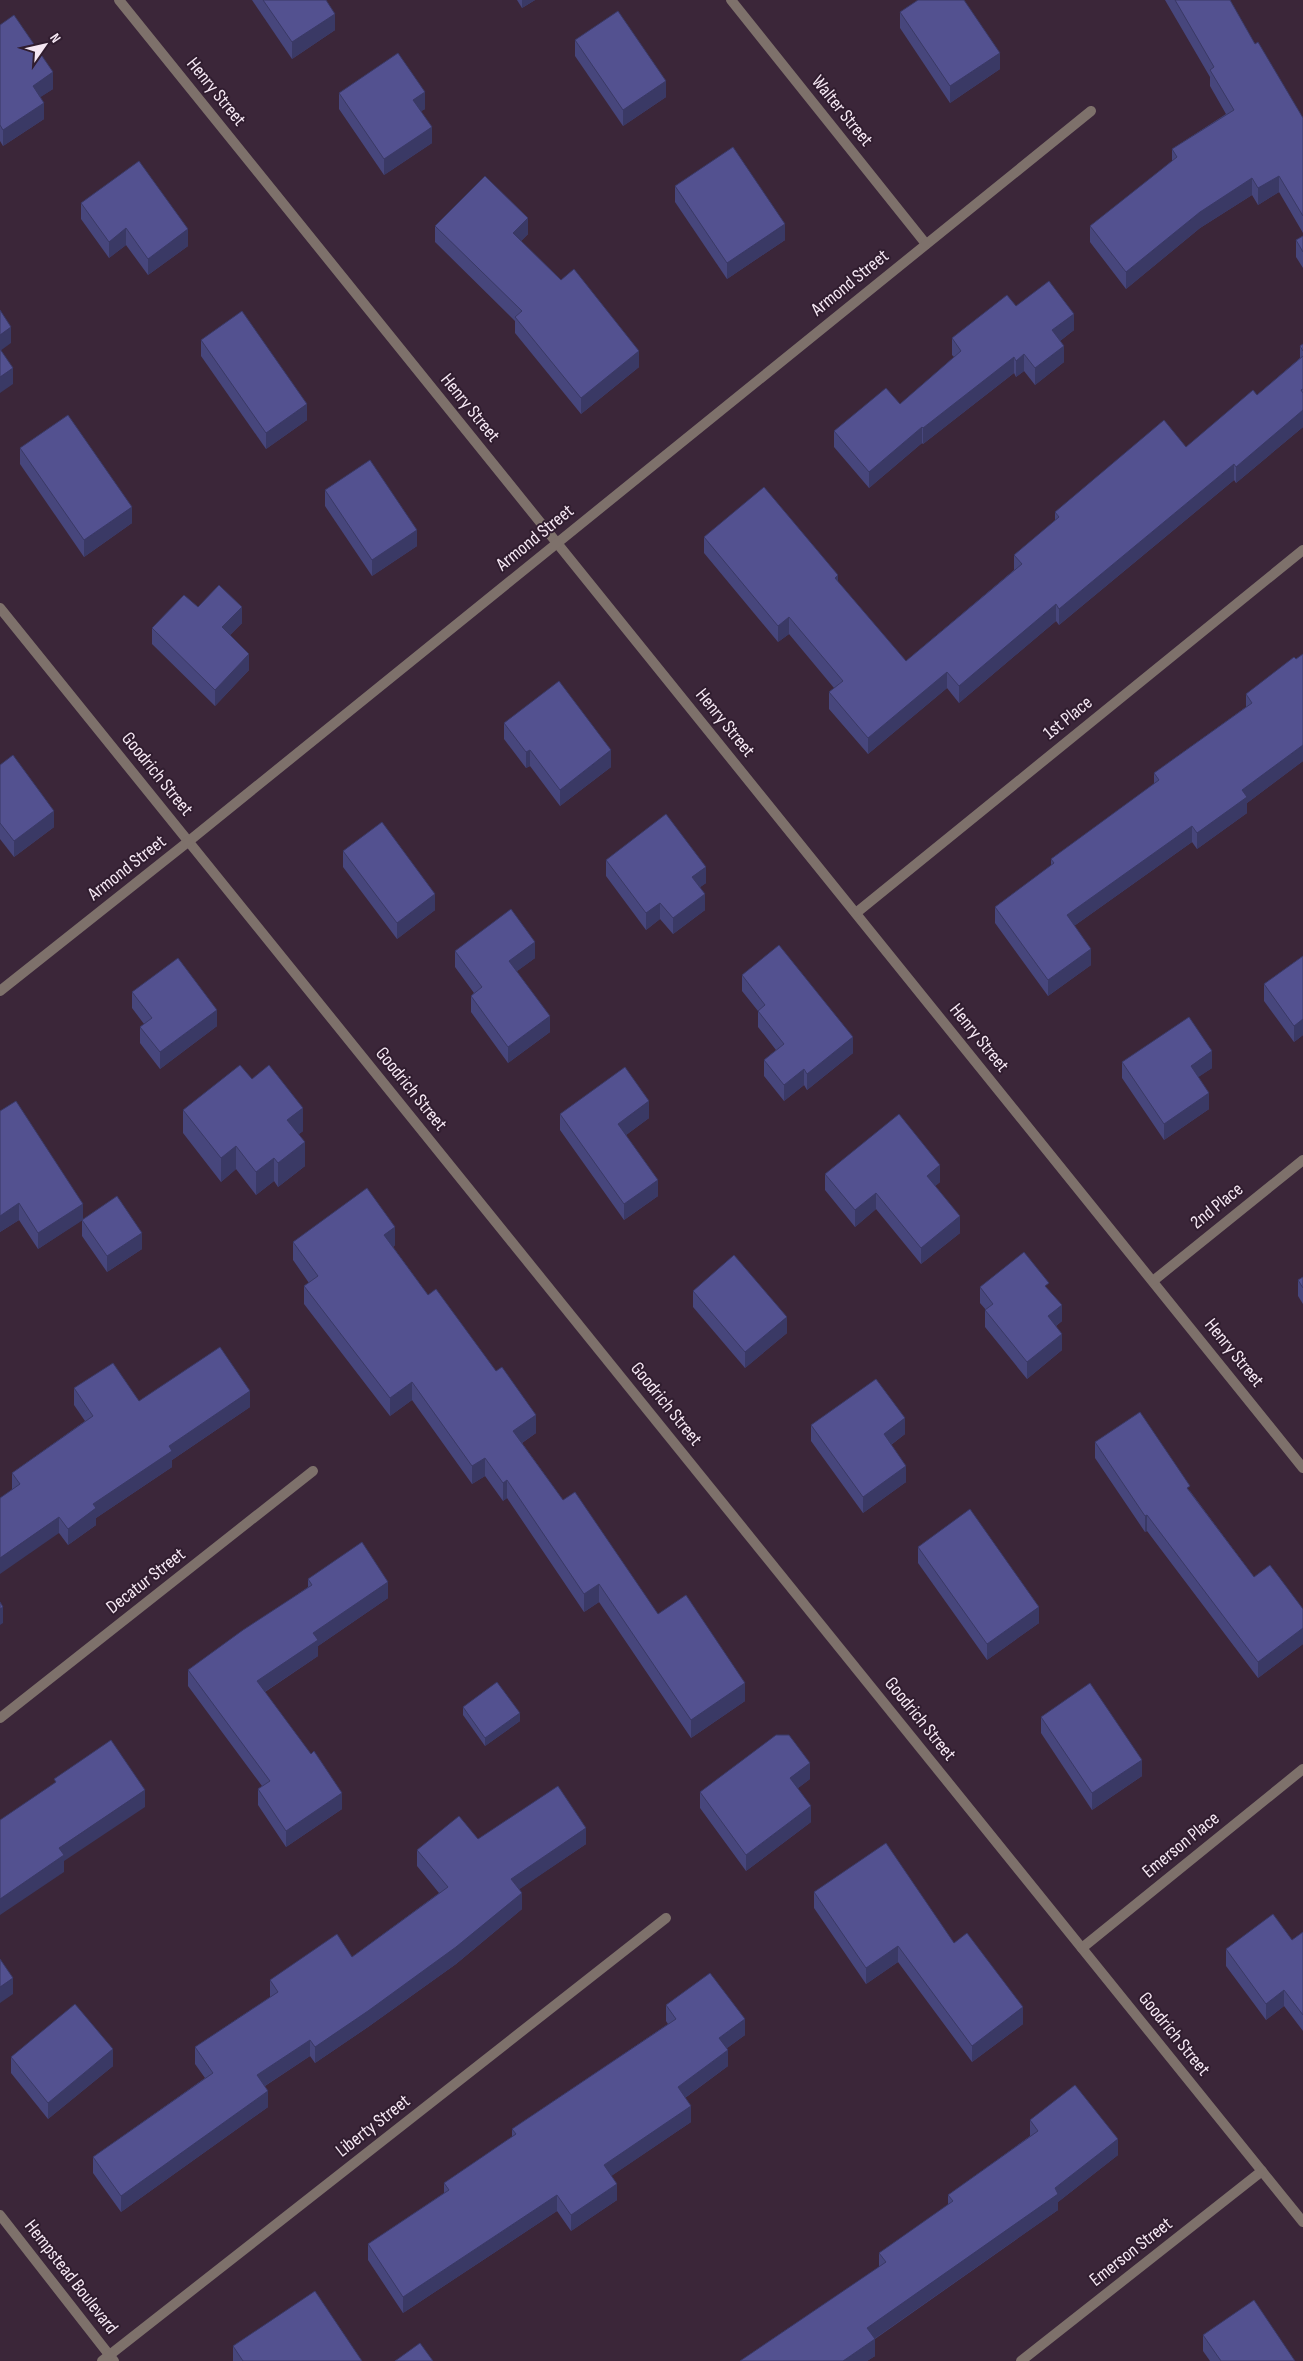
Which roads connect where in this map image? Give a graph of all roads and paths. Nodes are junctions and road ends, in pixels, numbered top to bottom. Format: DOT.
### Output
graph roads {
  1 [pos="119,0"];
  2 [pos="731,0"];
  3 [pos="1091,111"];
  4 [pos="926,244"];
  5 [pos="557,543"];
  6 [pos="1303,550"];
  7 [pos="0,608"];
  8 [pos="189,841"];
  9 [pos="856,913"];
  10 [pos="0,991"];
  11 [pos="1303,1160"];
  12 [pos="1153,1280"];
  13 [pos="1303,1468"];
  14 [pos="314,1471"];
  15 [pos="0,1718"];
  16 [pos="1303,1769"];
  17 [pos="666,1918"];
  18 [pos="1082,1948"];
  19 [pos="1262,2172"];
  20 [pos="0,2215"];
  21 [pos="1303,2222"];
  22 [pos="108,2359"];
  23 [pos="1021,2361"];
  1 -- 5 [label="street, Henry Street"];
  2 -- 4 [label="street, Walter Street"];
  3 -- 4 [label="street, Armond Street"];
  4 -- 5 [label="street, Armond Street"];
  5 -- 8 [label="street, Armond Street"];
  5 -- 9 [label="street, Henry Street"];
  6 -- 9 [label="street, 1st Place"];
  7 -- 8 [label="street, Goodrich Street"];
  8 -- 10 [label="street, Armond Street"];
  8 -- 18 [label="street, Goodrich Street"];
  9 -- 12 [label="street, Henry Street"];
  11 -- 12 [label="street, 2nd Place"];
  12 -- 13 [label="street, Henry Street"];
  14 -- 15 [label="street, Decatur Street"];
  16 -- 18 [label="street, Emerson Place"];
  17 -- 22 [label="street, Liberty Street"];
  18 -- 19 [label="street, Goodrich Street"];
  19 -- 21 [label="street, Goodrich Street"];
  19 -- 23 [label="street, Emerson Street"];
  20 -- 22 [label="street, Hempstead Boulevard"];
}
